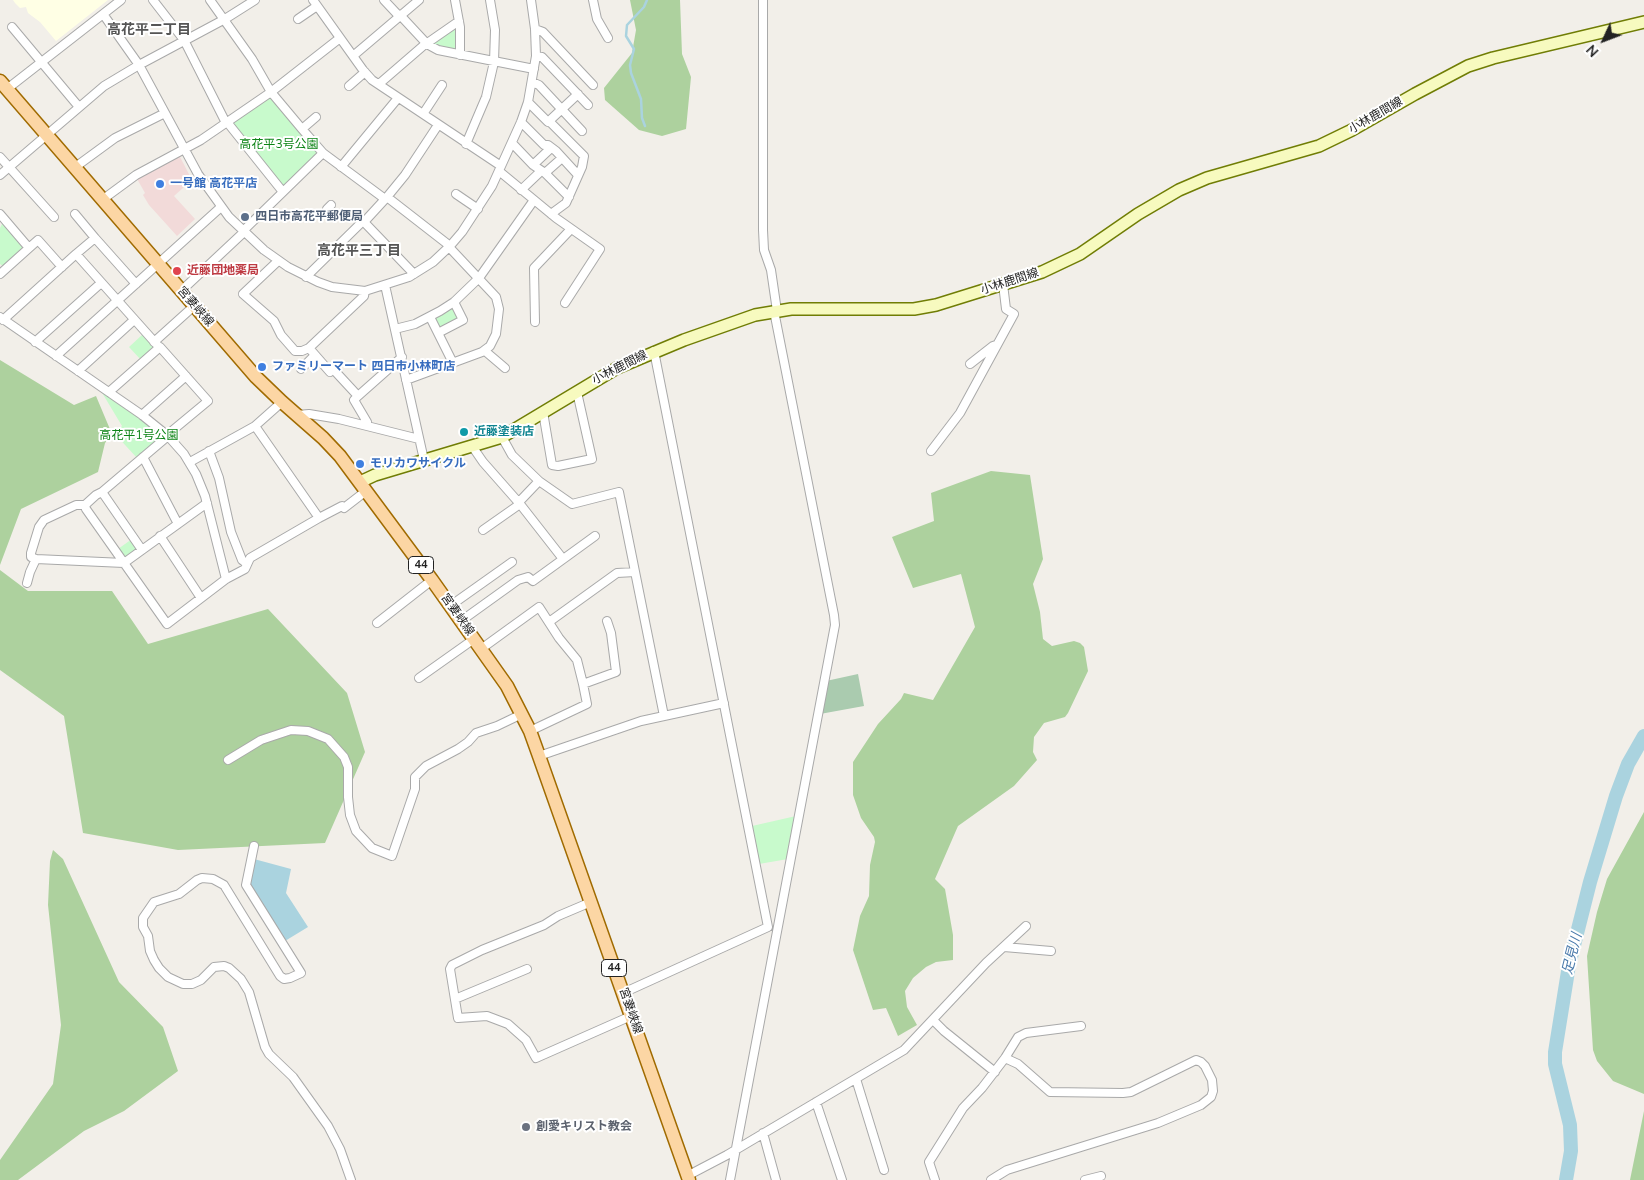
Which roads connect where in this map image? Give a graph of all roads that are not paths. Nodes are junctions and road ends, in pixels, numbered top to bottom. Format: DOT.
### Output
graph roads {
  1 [pos="121,0"];
  2 [pos="153,0"];
  3 [pos="210,0"];
  4 [pos="255,0"];
  5 [pos="384,0"];
  6 [pos="419,0"];
  7 [pos="455,0"];
  8 [pos="490,0"];
  9 [pos="531,0"];
  10 [pos="592,0"];
  11 [pos="763,0"];
  12 [pos="315,3"];
  13 [pos="103,14"];
  14 [pos="400,15"];
  15 [pos="225,19"];
  16 [pos="298,19"];
  17 [pos="459,21"];
  18 [pos="1641,22"];
  19 [pos="12,27"];
  20 [pos="535,28"];
  21 [pos="340,38"];
  22 [pos="608,38"];
  23 [pos="184,40"];
  24 [pos="426,44"];
  25 [pos="353,56"];
  26 [pos="460,56"];
  27 [pos="536,56"];
  28 [pos="494,62"];
  29 [pos="40,63"];
  30 [pos="139,65"];
  31 [pos="573,65"];
  32 [pos="534,69"];
  33 [pos="365,72"];
  34 [pos="561,77"];
  35 [pos="532,82"];
  36 [pos="379,84"];
  37 [pos="3,85"];
  38 [pos="442,85"];
  39 [pos="593,85"];
  40 [pos="349,86"];
  41 [pos="272,92"];
  42 [pos="578,94"];
  43 [pos="398,98"];
  44 [pos="528,102"];
  45 [pos="588,105"];
  46 [pos="79,107"];
  47 [pos="562,109"];
  48 [pos="165,113"];
  49 [pos="423,114"];
  50 [pos="316,117"];
  51 [pos="549,121"];
  52 [pos="521,122"];
  53 [pos="226,123"];
  54 [pos="438,125"];
  55 [pos="302,129"];
  56 [pos="582,131"];
  57 [pos="560,134"];
  58 [pos="46,136"];
  59 [pos="512,143"];
  60 [pos="466,144"];
  61 [pos="550,146"];
  62 [pos="186,150"];
  63 [pos="324,153"];
  64 [pos="0,156"];
  65 [pos="562,158"];
  66 [pos="533,165"];
  67 [pos="9,167"];
  68 [pos="341,167"];
  69 [pos="74,168"];
  70 [pos="500,169"];
  71 [pos="543,172"];
  72 [pos="0,175"];
  73 [pos="578,175"];
  74 [pos="522,190"];
  75 [pos="283,192"];
  76 [pos="456,194"];
  77 [pos="568,197"];
  78 [pos="386,198"];
  79 [pos="102,200"];
  80 [pos="534,200"];
  81 [pos="221,207"];
  82 [pos="478,209"];
  83 [pos="75,214"];
  84 [pos="551,214"];
  85 [pos="54,217"];
  86 [pos="1,219"];
  87 [pos="364,222"];
  88 [pos="571,229"];
  89 [pos="243,232"];
  90 [pos="95,238"];
  91 [pos="450,247"];
  92 [pos="29,248"];
  93 [pos="76,254"];
  94 [pos="278,261"];
  95 [pos="158,265"];
  96 [pos="62,267"];
  97 [pos="1,272"];
  98 [pos="414,274"];
  99 [pos="306,277"];
  100 [pos="480,278"];
  101 [pos="101,282"];
  102 [pos="136,284"];
  103 [pos="1003,284"];
  104 [pos="385,286"];
  105 [pos="181,291"];
  106 [pos="365,291"];
  107 [pos="117,301"];
  108 [pos="454,302"];
  109 [pos="565,304"];
  110 [pos="194,306"];
  111 [pos="776,311"];
  112 [pos="430,317"];
  113 [pos="1,318"];
  114 [pos="134,320"];
  115 [pos="535,322"];
  116 [pos="395,329"];
  117 [pos="438,333"];
  118 [pos="35,342"];
  119 [pos="156,344"];
  120 [pos="996,345"];
  121 [pos="308,348"];
  122 [pos="485,351"];
  123 [pos="654,351"];
  124 [pos="56,356"];
  125 [pos="316,356"];
  126 [pos="402,357"];
  127 [pos="452,363"];
  128 [pos="970,364"];
  129 [pos="506,368"];
  130 [pos="301,369"];
  131 [pos="78,371"];
  132 [pos="186,376"];
  133 [pos="406,380"];
  134 [pos="109,392"];
  135 [pos="577,392"];
  136 [pos="358,396"];
  137 [pos="282,402"];
  138 [pos="543,412"];
  139 [pos="142,415"];
  140 [pos="296,415"];
  141 [pos="367,422"];
  142 [pos="255,426"];
  143 [pos="167,435"];
  144 [pos="502,437"];
  145 [pos="419,439"];
  146 [pos="472,446"];
  147 [pos="209,451"];
  148 [pos="931,451"];
  149 [pos="143,457"];
  150 [pos="424,460"];
  151 [pos="190,462"];
  152 [pos="539,481"];
  153 [pos="363,486"];
  154 [pos="102,492"];
  155 [pos="207,503"];
  156 [pos="519,503"];
  157 [pos="85,505"];
  158 [pos="319,518"];
  159 [pos="178,524"];
  160 [pos="483,530"];
  161 [pos="160,536"];
  162 [pos="595,536"];
  163 [pos="142,550"];
  164 [pos="563,558"];
  165 [pos="36,559"];
  166 [pos="512,562"];
  167 [pos="124,563"];
  168 [pos="247,564"];
  169 [pos="635,572"];
  170 [pos="226,579"];
  171 [pos="432,580"];
  172 [pos="27,583"];
  173 [pos="201,598"];
  174 [pos="450,606"];
  175 [pos="461,621"];
  176 [pos="607,621"];
  177 [pos="549,622"];
  178 [pos="376,623"];
  179 [pos="477,644"];
  180 [pos="419,678"];
  181 [pos="582,684"];
  182 [pos="724,703"];
  183 [pos="522,714"];
  184 [pos="664,716"];
  185 [pos="530,732"];
  186 [pos="539,756"];
  187 [pos="228,760"];
  188 [pos="254,846"];
  189 [pos="592,902"];
  190 [pos="779,922"];
  191 [pos="1026,926"];
  192 [pos="768,927"];
  193 [pos="1004,947"];
  194 [pos="1051,951"];
  195 [pos="527,969"];
  196 [pos="623,993"];
  197 [pos="455,999"];
  198 [pos="631,1016"];
  199 [pos="933,1020"];
  200 [pos="1081,1026"];
  201 [pos="1005,1058"];
  202 [pos="995,1072"];
  203 [pos="856,1079"];
  204 [pos="816,1102"];
  205 [pos="763,1133"];
  206 [pos="736,1148"];
  207 [pos="884,1170"];
  208 [pos="1102,1176"];
  209 [pos="688,1178"];
  210 [pos="351,1180"];
  211 [pos="730,1180"];
  212 [pos="776,1180"];
  213 [pos="842,1180"];
  214 [pos="935,1180"];
  215 [pos="991,1180"];
  216 [pos="1085,1180"];
  1 -- 13 [label="street"];
  2 -- 23 [label="street"];
  3 -- 15 [label="street"];
  4 -- 15 [label="street"];
  5 -- 14 [label="street"];
  6 -- 14 [label="street"];
  7 -- 17 [label="street"];
  8 -- 28 [label="street"];
  9 -- 20 [label="street"];
  10 -- 22 [label="street"];
  11 -- 111 [label="street"];
  12 -- 16 [label="street"];
  12 -- 21 [label="street"];
  13 -- 29 [label="street"];
  13 -- 30 [label="street"];
  14 -- 24 [label="street"];
  14 -- 25 [label="street"];
  15 -- 23 [label="street"];
  15 -- 41 [label="street"];
  17 -- 24 [label="street"];
  17 -- 26 [label="street"];
  18 -- 103 [label="main road, 小林鹿間線"];
  19 -- 29 [label="street"];
  20 -- 27 [label="street"];
  20 -- 31 [label="street"];
  21 -- 25 [label="street"];
  21 -- 41 [label="street"];
  23 -- 30 [label="street"];
  23 -- 53 [label="street"];
  24 -- 26 [label="street"];
  24 -- 36 [label="street"];
  25 -- 33 [label="street"];
  26 -- 28 [label="street"];
  27 -- 32 [label="street"];
  27 -- 34 [label="street"];
  28 -- 32 [label="street"];
  28 -- 60 [label="street"];
  29 -- 37 [label="street"];
  29 -- 46 [label="street"];
  30 -- 46 [label="street"];
  30 -- 48 [label="street"];
  31 -- 34 [label="street"];
  31 -- 39 [label="street"];
  32 -- 35 [label="street"];
  33 -- 36 [label="street"];
  33 -- 40 [label="street"];
  34 -- 42 [label="street"];
  35 -- 44 [label="street"];
  35 -- 47 [label="street"];
  36 -- 43 [label="street"];
  37 -- 58 [label="main road, 宮妻峡線 / 44"];
  38 -- 49 [label="street"];
  41 -- 53 [label="street"];
  41 -- 55 [label="street"];
  42 -- 45 [label="street"];
  42 -- 47 [label="street"];
  43 -- 49 [label="street"];
  43 -- 68 [label="street"];
  44 -- 51 [label="street"];
  44 -- 52 [label="street"];
  46 -- 58 [label="street"];
  47 -- 51 [label="street"];
  47 -- 56 [label="street"];
  48 -- 62 [label="street"];
  48 -- 69 [label="street"];
  49 -- 54 [label="street"];
  50 -- 55 [label="street"];
  51 -- 57 [label="street"];
  52 -- 59 [label="street"];
  52 -- 61 [label="street"];
  53 -- 62 [label="street"];
  53 -- 75 [label="street"];
  54 -- 60 [label="street"];
  54 -- 78 [label="street"];
  55 -- 63 [label="street"];
  57 -- 61 [label="street"];
  57 -- 73 [label="street"];
  58 -- 67 [label="street"];
  58 -- 69 [label="main road, 宮妻峡線 / 44"];
  59 -- 66 [label="street"];
  59 -- 70 [label="street"];
  60 -- 70 [label="street"];
  61 -- 65 [label="street"];
  61 -- 66 [label="street"];
  62 -- 79 [label="street"];
  62 -- 81 [label="street"];
  63 -- 68 [label="street"];
  63 -- 75 [label="street"];
  64 -- 67 [label="street"];
  65 -- 71 [label="street"];
  65 -- 73 [label="street"];
  66 -- 71 [label="street"];
  67 -- 72 [label="street"];
  67 -- 85 [label="street"];
  68 -- 78 [label="street"];
  69 -- 79 [label="main road, 宮妻峡線 / 44"];
  70 -- 74 [label="street"];
  70 -- 82 [label="street"];
  71 -- 74 [label="street"];
  71 -- 77 [label="street"];
  73 -- 77 [label="street"];
  74 -- 80 [label="street"];
  75 -- 89 [label="street"];
  76 -- 82 [label="street"];
  77 -- 84 [label="street"];
  78 -- 87 [label="street"];
  78 -- 91 [label="street"];
  79 -- 95 [label="main road, 宮妻峡線 / 44"];
  80 -- 84 [label="street"];
  80 -- 100 [label="street"];
  81 -- 89 [label="street"];
  81 -- 95 [label="street"];
  82 -- 91 [label="street"];
  83 -- 90 [label="street"];
  84 -- 88 [label="street"];
  86 -- 92 [label="street"];
  87 -- 98 [label="street"];
  87 -- 99 [label="street"];
  88 -- 109 [label="street"];
  88 -- 115 [label="street"];
  89 -- 94 [label="street"];
  89 -- 105 [label="street"];
  90 -- 93 [label="street"];
  90 -- 102 [label="street"];
  91 -- 98 [label="street"];
  91 -- 100 [label="street"];
  92 -- 96 [label="street"];
  92 -- 97 [label="street"];
  93 -- 96 [label="street"];
  93 -- 101 [label="street"];
  94 -- 99 [label="street"];
  94 -- 121 [label="street"];
  95 -- 102 [label="street"];
  95 -- 105 [label="main road, 宮妻峡線 / 44"];
  96 -- 113 [label="street"];
  98 -- 104 [label="street"];
  99 -- 106 [label="street"];
  100 -- 108 [label="street"];
  100 -- 122 [label="street"];
  101 -- 107 [label="street"];
  101 -- 118 [label="street"];
  102 -- 107 [label="street"];
  103 -- 111 [label="main road, 小林鹿間線"];
  103 -- 120 [label="street"];
  104 -- 106 [label="street"];
  104 -- 116 [label="street"];
  105 -- 110 [label="main road, 宮妻峡線 / 44"];
  106 -- 121 [label="street"];
  107 -- 114 [label="street"];
  107 -- 124 [label="street"];
  108 -- 112 [label="street"];
  108 -- 117 [label="street"];
  110 -- 119 [label="street"];
  110 -- 137 [label="main road, 宮妻峡線 / 44"];
  111 -- 123 [label="main road, 小林鹿間線"];
  111 -- 190 [label="street"];
  112 -- 116 [label="street"];
  112 -- 117 [label="street"];
  113 -- 118 [label="street"];
  114 -- 119 [label="street"];
  114 -- 131 [label="street"];
  116 -- 126 [label="street"];
  117 -- 127 [label="street"];
  118 -- 124 [label="street"];
  119 -- 132 [label="street"];
  119 -- 134 [label="street"];
  120 -- 128 [label="street"];
  120 -- 148 [label="street"];
  121 -- 125 [label="street"];
  122 -- 127 [label="street"];
  122 -- 129 [label="street"];
  123 -- 135 [label="main road, 小林鹿間線"];
  123 -- 182 [label="street"];
  124 -- 131 [label="street"];
  125 -- 130 [label="street"];
  125 -- 136 [label="street"];
  126 -- 133 [label="street"];
  126 -- 136 [label="street"];
  127 -- 133 [label="street"];
  131 -- 134 [label="street"];
  132 -- 139 [label="street"];
  132 -- 143 [label="street"];
  133 -- 145 [label="street"];
  134 -- 139 [label="street"];
  135 -- 138 [label="main road, 小林鹿間線"];
  135 -- 138 [label="street"];
  136 -- 141 [label="street"];
  137 -- 140 [label="main road, 宮妻峡線 / 44"];
  137 -- 142 [label="street"];
  138 -- 144 [label="main road, 小林鹿間線"];
  139 -- 143 [label="street"];
  140 -- 145 [label="street"];
  140 -- 153 [label="main road, 宮妻峡線 / 44"];
  142 -- 147 [label="street"];
  142 -- 158 [label="street"];
  143 -- 149 [label="street"];
  143 -- 151 [label="street"];
  144 -- 146 [label="main road, 小林鹿間線"];
  144 -- 152 [label="street"];
  145 -- 150 [label="street"];
  146 -- 150 [label="main road, 小林鹿間線"];
  146 -- 156 [label="street"];
  147 -- 151 [label="street"];
  147 -- 168 [label="street"];
  149 -- 154 [label="street"];
  149 -- 159 [label="street"];
  150 -- 153 [label="main road, 小林鹿間線"];
  151 -- 155 [label="street"];
  152 -- 156 [label="street"];
  152 -- 169 [label="street"];
  153 -- 158 [label="street"];
  153 -- 171 [label="main road, 宮妻峡線 / 44"];
  154 -- 157 [label="street"];
  154 -- 163 [label="street"];
  155 -- 159 [label="street"];
  155 -- 170 [label="street"];
  156 -- 160 [label="street"];
  156 -- 164 [label="street"];
  157 -- 165 [label="street"];
  157 -- 167 [label="street"];
  158 -- 168 [label="street"];
  159 -- 161 [label="street"];
  161 -- 163 [label="street"];
  161 -- 173 [label="street"];
  162 -- 164 [label="street"];
  163 -- 167 [label="street"];
  164 -- 175 [label="street"];
  165 -- 167 [label="street"];
  165 -- 172 [label="street"];
  166 -- 174 [label="street"];
  167 -- 173 [label="street"];
  168 -- 170 [label="street"];
  169 -- 177 [label="street"];
  169 -- 184 [label="street"];
  170 -- 173 [label="street"];
  171 -- 174 [label="main road, 宮妻峡線 / 44"];
  171 -- 178 [label="street"];
  174 -- 175 [label="main road, 宮妻峡線 / 44"];
  175 -- 179 [label="main road, 宮妻峡線 / 44"];
  176 -- 181 [label="street"];
  177 -- 179 [label="street"];
  177 -- 181 [label="street"];
  179 -- 180 [label="street"];
  179 -- 183 [label="main road, 宮妻峡線 / 44"];
  181 -- 185 [label="street"];
  182 -- 184 [label="street"];
  182 -- 192 [label="street"];
  183 -- 185 [label="main road, 宮妻峡線 / 44"];
  183 -- 187 [label="street"];
  184 -- 186 [label="street"];
  185 -- 186 [label="main road, 宮妻峡線 / 44"];
  186 -- 189 [label="main road, 宮妻峡線 / 44"];
  188 -- 210 [label="street"];
  189 -- 196 [label="main road, 宮妻峡線 / 44"];
  189 -- 197 [label="street"];
  190 -- 192 [label="street"];
  190 -- 206 [label="street"];
  191 -- 193 [label="street"];
  192 -- 196 [label="street"];
  193 -- 194 [label="street"];
  193 -- 199 [label="street"];
  195 -- 197 [label="street"];
  196 -- 198 [label="main road, 宮妻峡線 / 44"];
  197 -- 198 [label="street"];
  198 -- 209 [label="main road, 宮妻峡線 / 44"];
  199 -- 202 [label="street"];
  199 -- 203 [label="street"];
  200 -- 201 [label="street"];
  201 -- 202 [label="street"];
  201 -- 215 [label="street"];
  202 -- 214 [label="street"];
  203 -- 204 [label="street"];
  203 -- 207 [label="street"];
  204 -- 205 [label="street"];
  204 -- 213 [label="street"];
  205 -- 206 [label="street"];
  205 -- 212 [label="street"];
  206 -- 209 [label="street"];
  206 -- 211 [label="street"];
  208 -- 216 [label="street"];
}
